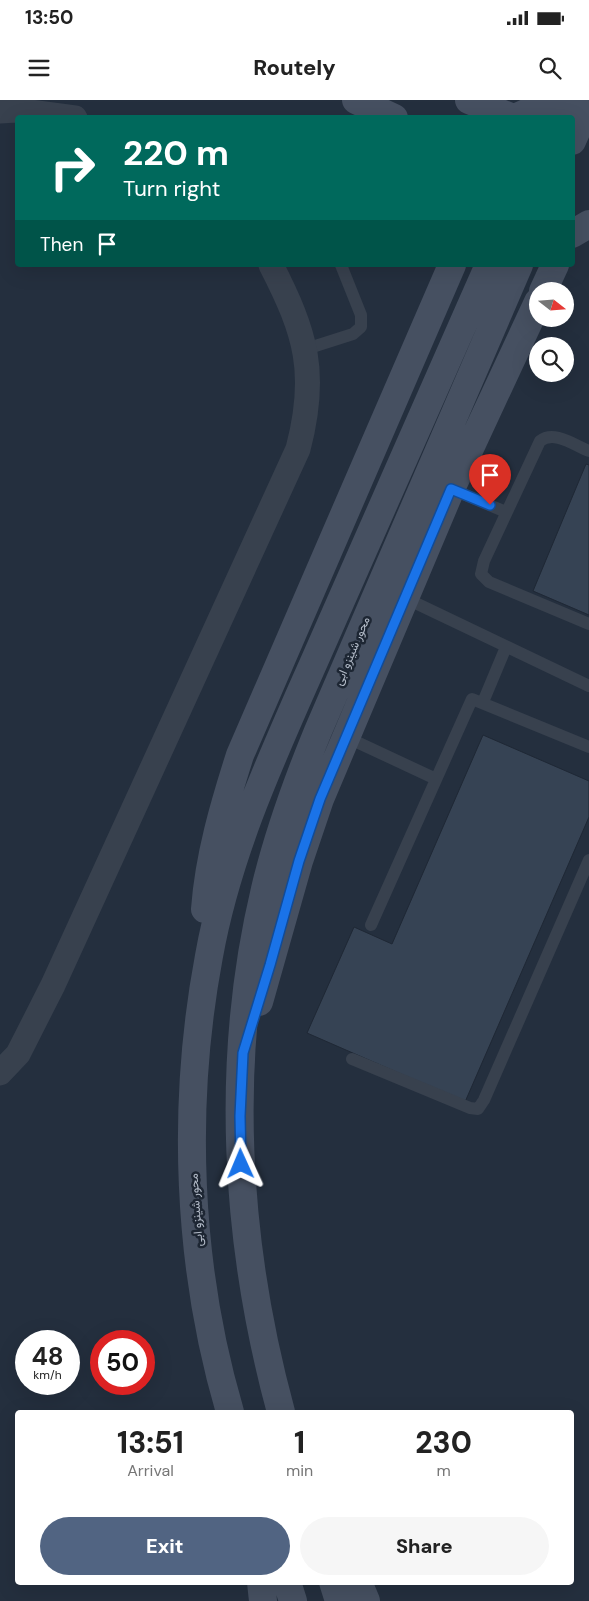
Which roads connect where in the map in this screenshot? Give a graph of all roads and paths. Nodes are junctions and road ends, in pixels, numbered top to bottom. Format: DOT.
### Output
graph roads {
  1 [pos="356,100"];
  2 [pos="469,100"];
  3 [pos="561,100"];
  4 [pos="589,103"];
  5 [pos="0,111"];
  6 [pos="518,113"];
  7 [pos="58,115"];
  8 [pos="388,115"];
  9 [pos="555,115"];
  10 [pos="589,123"];
  11 [pos="575,134"];
  12 [pos="272,267"];
  13 [pos="342,267"];
  14 [pos="451,267"];
  15 [pos="488,267"];
  16 [pos="518,267"];
  17 [pos="554,267"];
  18 [pos="547,282"];
  19 [pos="529,321"];
  20 [pos="306,349"];
  21 [pos="589,451"];
  22 [pos="451,489"];
  23 [pos="506,512"];
  24 [pos="405,598"];
  25 [pos="589,624"];
  26 [pos="506,647"];
  27 [pos="589,686"];
  28 [pos="483,702"];
  29 [pos="346,737"];
  30 [pos="589,747"];
  31 [pos="436,779"];
  32 [pos="589,860"];
  33 [pos="371,925"];
  34 [pos="202,1005"];
  35 [pos="243,1053"];
  36 [pos="352,1059"];
  37 [pos="0,1073"];
  38 [pos="230,1410"];
  39 [pos="281,1410"];
  40 [pos="261,1585"];
  41 [pos="288,1585"];
  42 [pos="334,1585"];
  43 [pos="359,1585"];
  44 [pos="263,1601"];
  45 [pos="293,1601"];
  46 [pos="339,1601"];
  47 [pos="366,1601"];
  1 -- 8 [label="main road"];
  2 -- 6 [label="main road"];
  3 -- 9 [label="main road"];
  4 -- 11 [label="main road"];
  5 -- 7 [label="street"];
  6 -- 10 [label="main road"];
  12 -- 20 [label="street"];
  13 -- 20 [label="lane"];
  14 -- 34 [label="main road, محور شينزو ابى"];
  15 -- 34 [label="main road, محور شينزو ابى"];
  16 -- 35 [label="main road, محور شينزو ابى"];
  17 -- 18 [label="main road"];
  19 -- 22 [label="main road, محور شينزو ابى"];
  20 -- 37 [label="street"];
  21 -- 23 [label="lane"];
  22 -- 23 [label="lane"];
  22 -- 24 [label="main road, محور شينزو ابى"];
  23 -- 25 [label="lane"];
  24 -- 26 [label="lane"];
  24 -- 29 [label="main road, محور شينزو ابى"];
  26 -- 27 [label="lane"];
  26 -- 28 [label="lane"];
  28 -- 30 [label="lane"];
  28 -- 31 [label="lane"];
  29 -- 31 [label="lane"];
  29 -- 35 [label="main road, محور شينزو ابى"];
  31 -- 33 [label="lane"];
  32 -- 36 [label="lane"];
  34 -- 38 [label="main road, محور شينزو ابى"];
  35 -- 39 [label="main road, محور شينزو ابى"];
  40 -- 44 [label="main road"];
  41 -- 45 [label="main road"];
  42 -- 46 [label="main road"];
  43 -- 47 [label="main road"];
}
